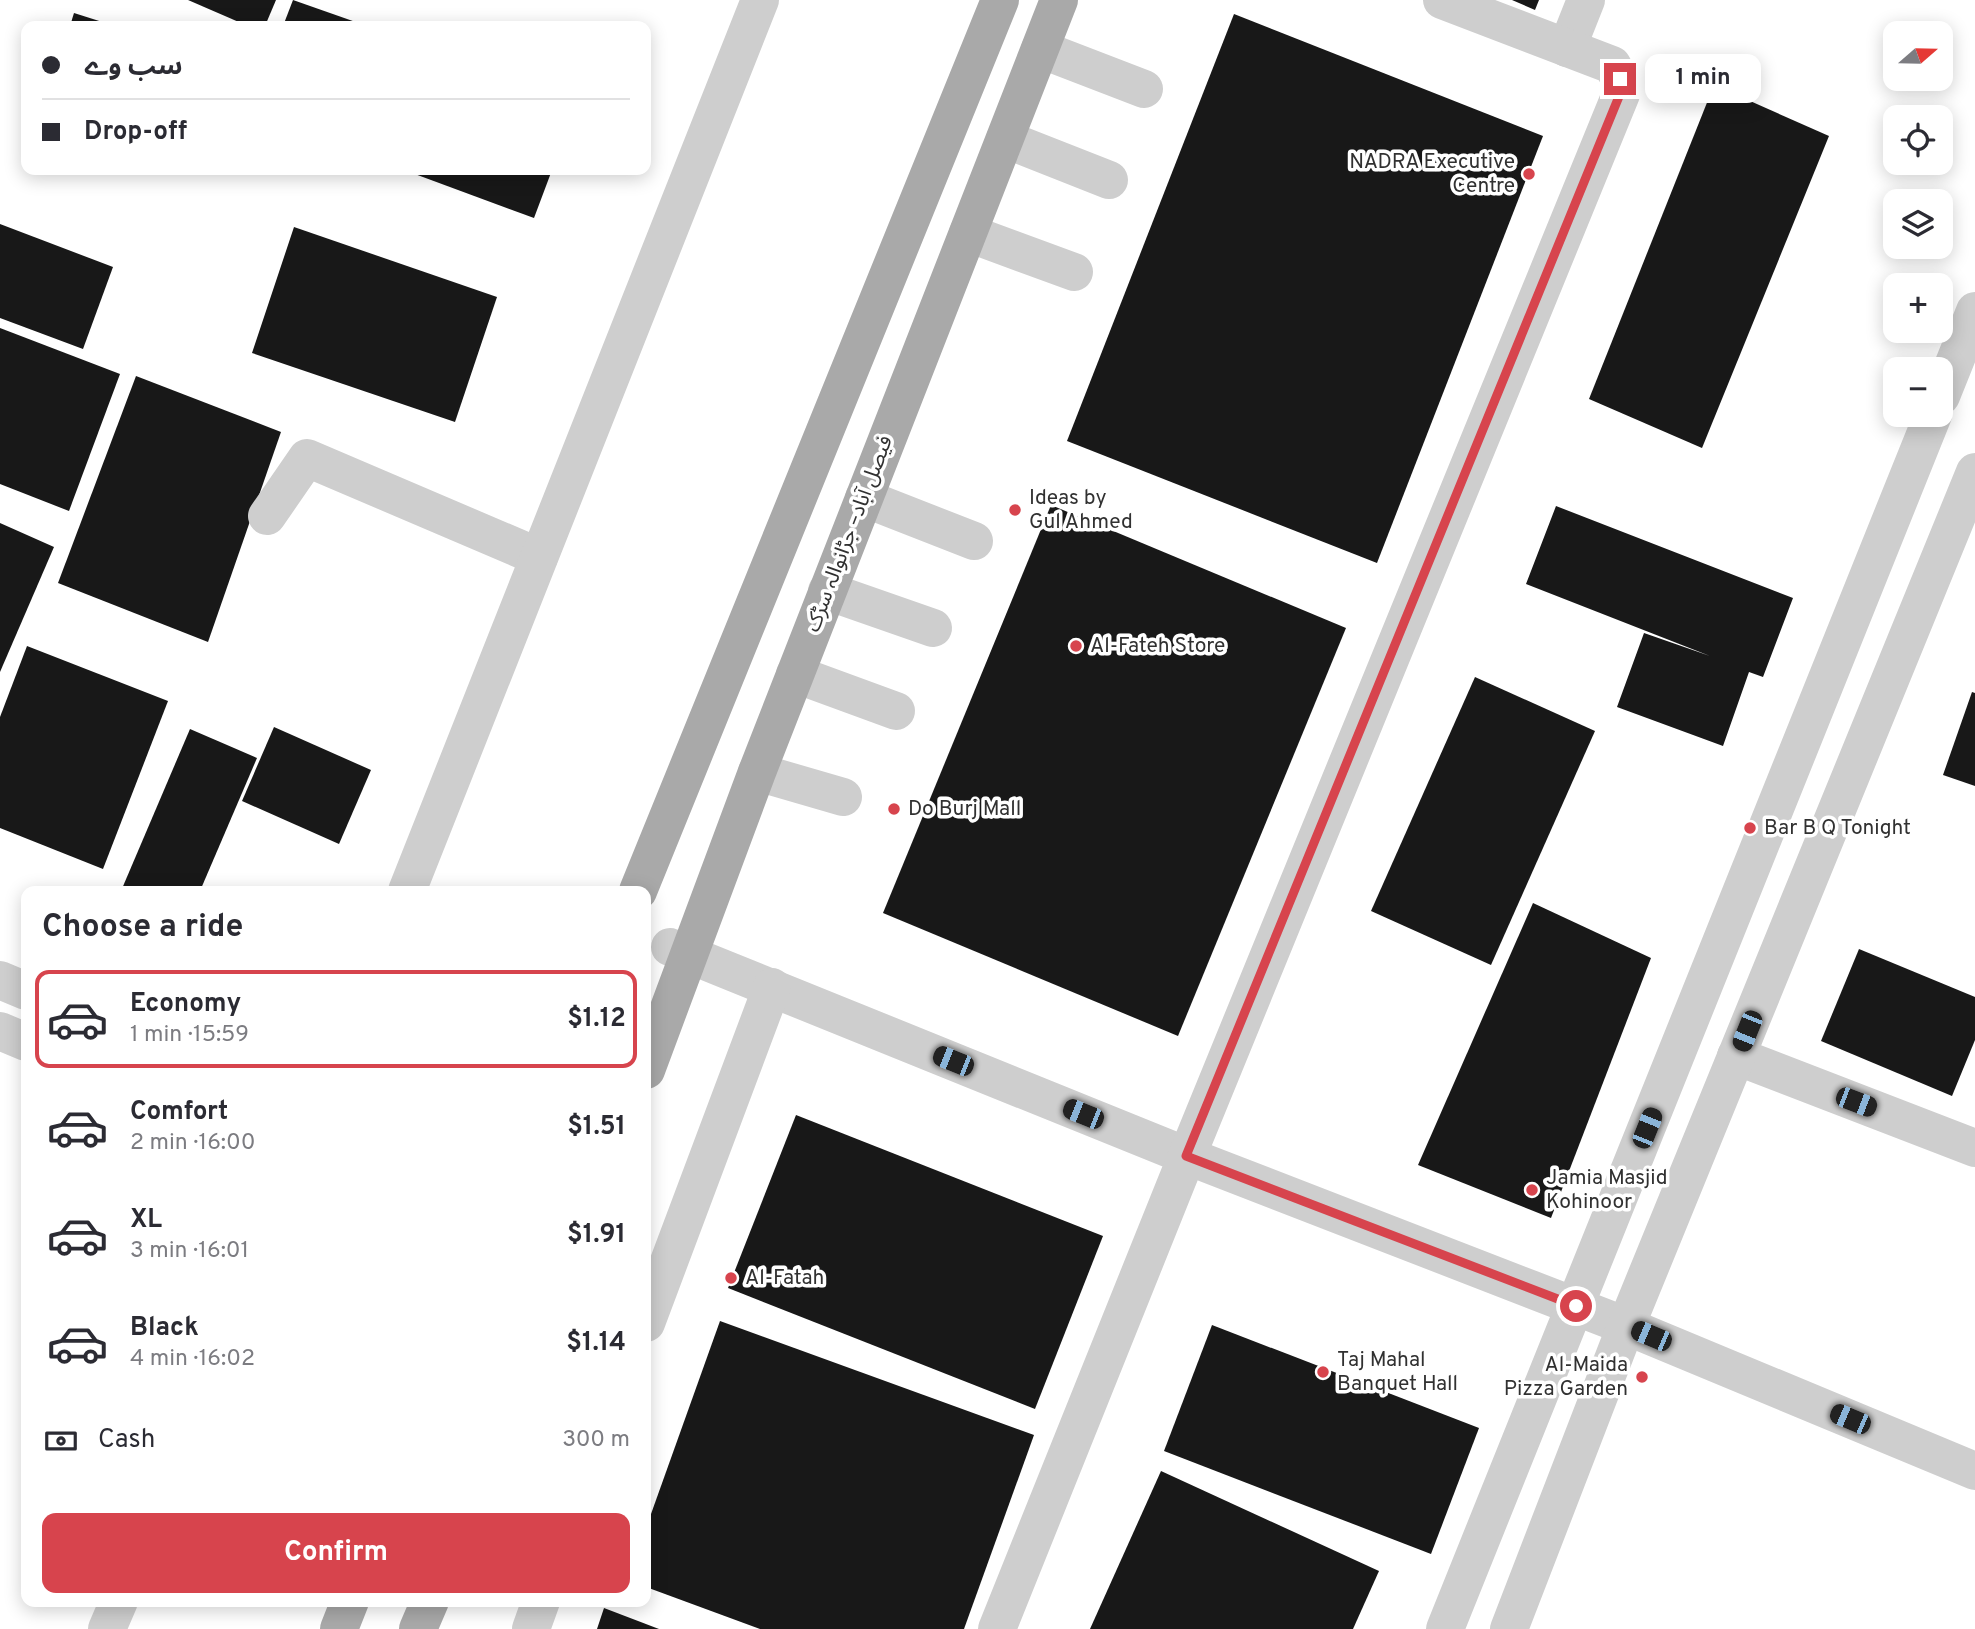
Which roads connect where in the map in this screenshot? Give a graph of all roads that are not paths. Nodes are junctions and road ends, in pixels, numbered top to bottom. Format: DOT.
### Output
graph roads {
  1 [pos="760,0"];
  2 [pos="1000,0"];
  3 [pos="1059,0"];
  4 [pos="1442,0"];
  5 [pos="1586,0"];
  6 [pos="1567,48"];
  7 [pos="1040,49"];
  8 [pos="1144,89"];
  9 [pos="1005,139"];
  10 [pos="1109,180"];
  11 [pos="968,233"];
  12 [pos="1073,272"];
  13 [pos="1975,311"];
  14 [pos="1953,366"];
  15 [pos="1928,427"];
  16 [pos="1975,472"];
  17 [pos="864,498"];
  18 [pos="267,516"];
  19 [pos="974,541"];
  20 [pos="539,557"];
  21 [pos="827,591"];
  22 [pos="933,628"];
  23 [pos="795,674"];
  24 [pos="896,711"];
  25 [pos="757,772"];
  26 [pos="843,797"];
  27 [pos="409,886"];
  28 [pos="640,886"];
  29 [pos="679,950"];
  30 [pos="0,980"];
  31 [pos="772,988"];
  32 [pos="21,989"];
  33 [pos="651,991"];
  34 [pos="0,1031"];
  35 [pos="21,1040"];
  36 [pos="651,1052"];
  37 [pos="1736,1056"];
  38 [pos="1975,1148"];
  39 [pos="1186,1156"];
  40 [pos="1576,1306"];
  41 [pos="651,1310"];
  42 [pos="1626,1326"];
  43 [pos="1975,1471"];
  44 [pos="116,1607"];
  45 [pos="348,1607"];
  46 [pos="406,1607"];
  47 [pos="427,1607"];
  48 [pos="539,1607"];
  49 [pos="107,1629"];
  50 [pos="339,1629"];
  51 [pos="401,1629"];
  52 [pos="418,1629"];
  53 [pos="531,1629"];
  54 [pos="998,1629"];
  55 [pos="1445,1629"];
  56 [pos="1508,1629"];
  1 -- 20 [label="street"];
  2 -- 28 [label="main road"];
  3 -- 7 [label="main road, فیصل آباد– جڑانوالہ سڑک"];
  4 -- 6 [label="street"];
  5 -- 6 [label="street"];
  6 -- 39 [label="street"];
  7 -- 8 [label="street"];
  7 -- 9 [label="main road, فیصل آباد– جڑانوالہ سڑک"];
  9 -- 10 [label="street"];
  9 -- 11 [label="main road, فیصل آباد– جڑانوالہ سڑک"];
  11 -- 12 [label="street"];
  11 -- 17 [label="main road, فیصل آباد– جڑانوالہ سڑک"];
  13 -- 14 [label="street"];
  15 -- 40 [label="street"];
  16 -- 37 [label="street"];
  17 -- 19 [label="street"];
  17 -- 21 [label="main road, فیصل آباد– جڑانوالہ سڑک"];
  18 -- 20 [label="street"];
  20 -- 27 [label="street"];
  21 -- 22 [label="street"];
  21 -- 23 [label="main road, فیصل آباد– جڑانوالہ سڑک"];
  23 -- 24 [label="street"];
  23 -- 25 [label="main road, فیصل آباد– جڑانوالہ سڑک"];
  25 -- 26 [label="street"];
  25 -- 29 [label="main road, فیصل آباد– جڑانوالہ سڑک"];
  29 -- 31 [label="street"];
  29 -- 33 [label="main road"];
  29 -- 36 [label="main road, فیصل آباد– جڑانوالہ سڑک"];
  30 -- 32 [label="street"];
  31 -- 39 [label="street"];
  31 -- 41 [label="street"];
  34 -- 35 [label="street"];
  37 -- 38 [label="street"];
  37 -- 42 [label="street"];
  39 -- 40 [label="street"];
  39 -- 54 [label="street"];
  40 -- 42 [label="street"];
  40 -- 55 [label="street"];
  42 -- 43 [label="street"];
  42 -- 56 [label="street"];
  44 -- 49 [label="street"];
  45 -- 50 [label="main road"];
  46 -- 51 [label="main road"];
  47 -- 52 [label="main road"];
  48 -- 53 [label="street"];
}
